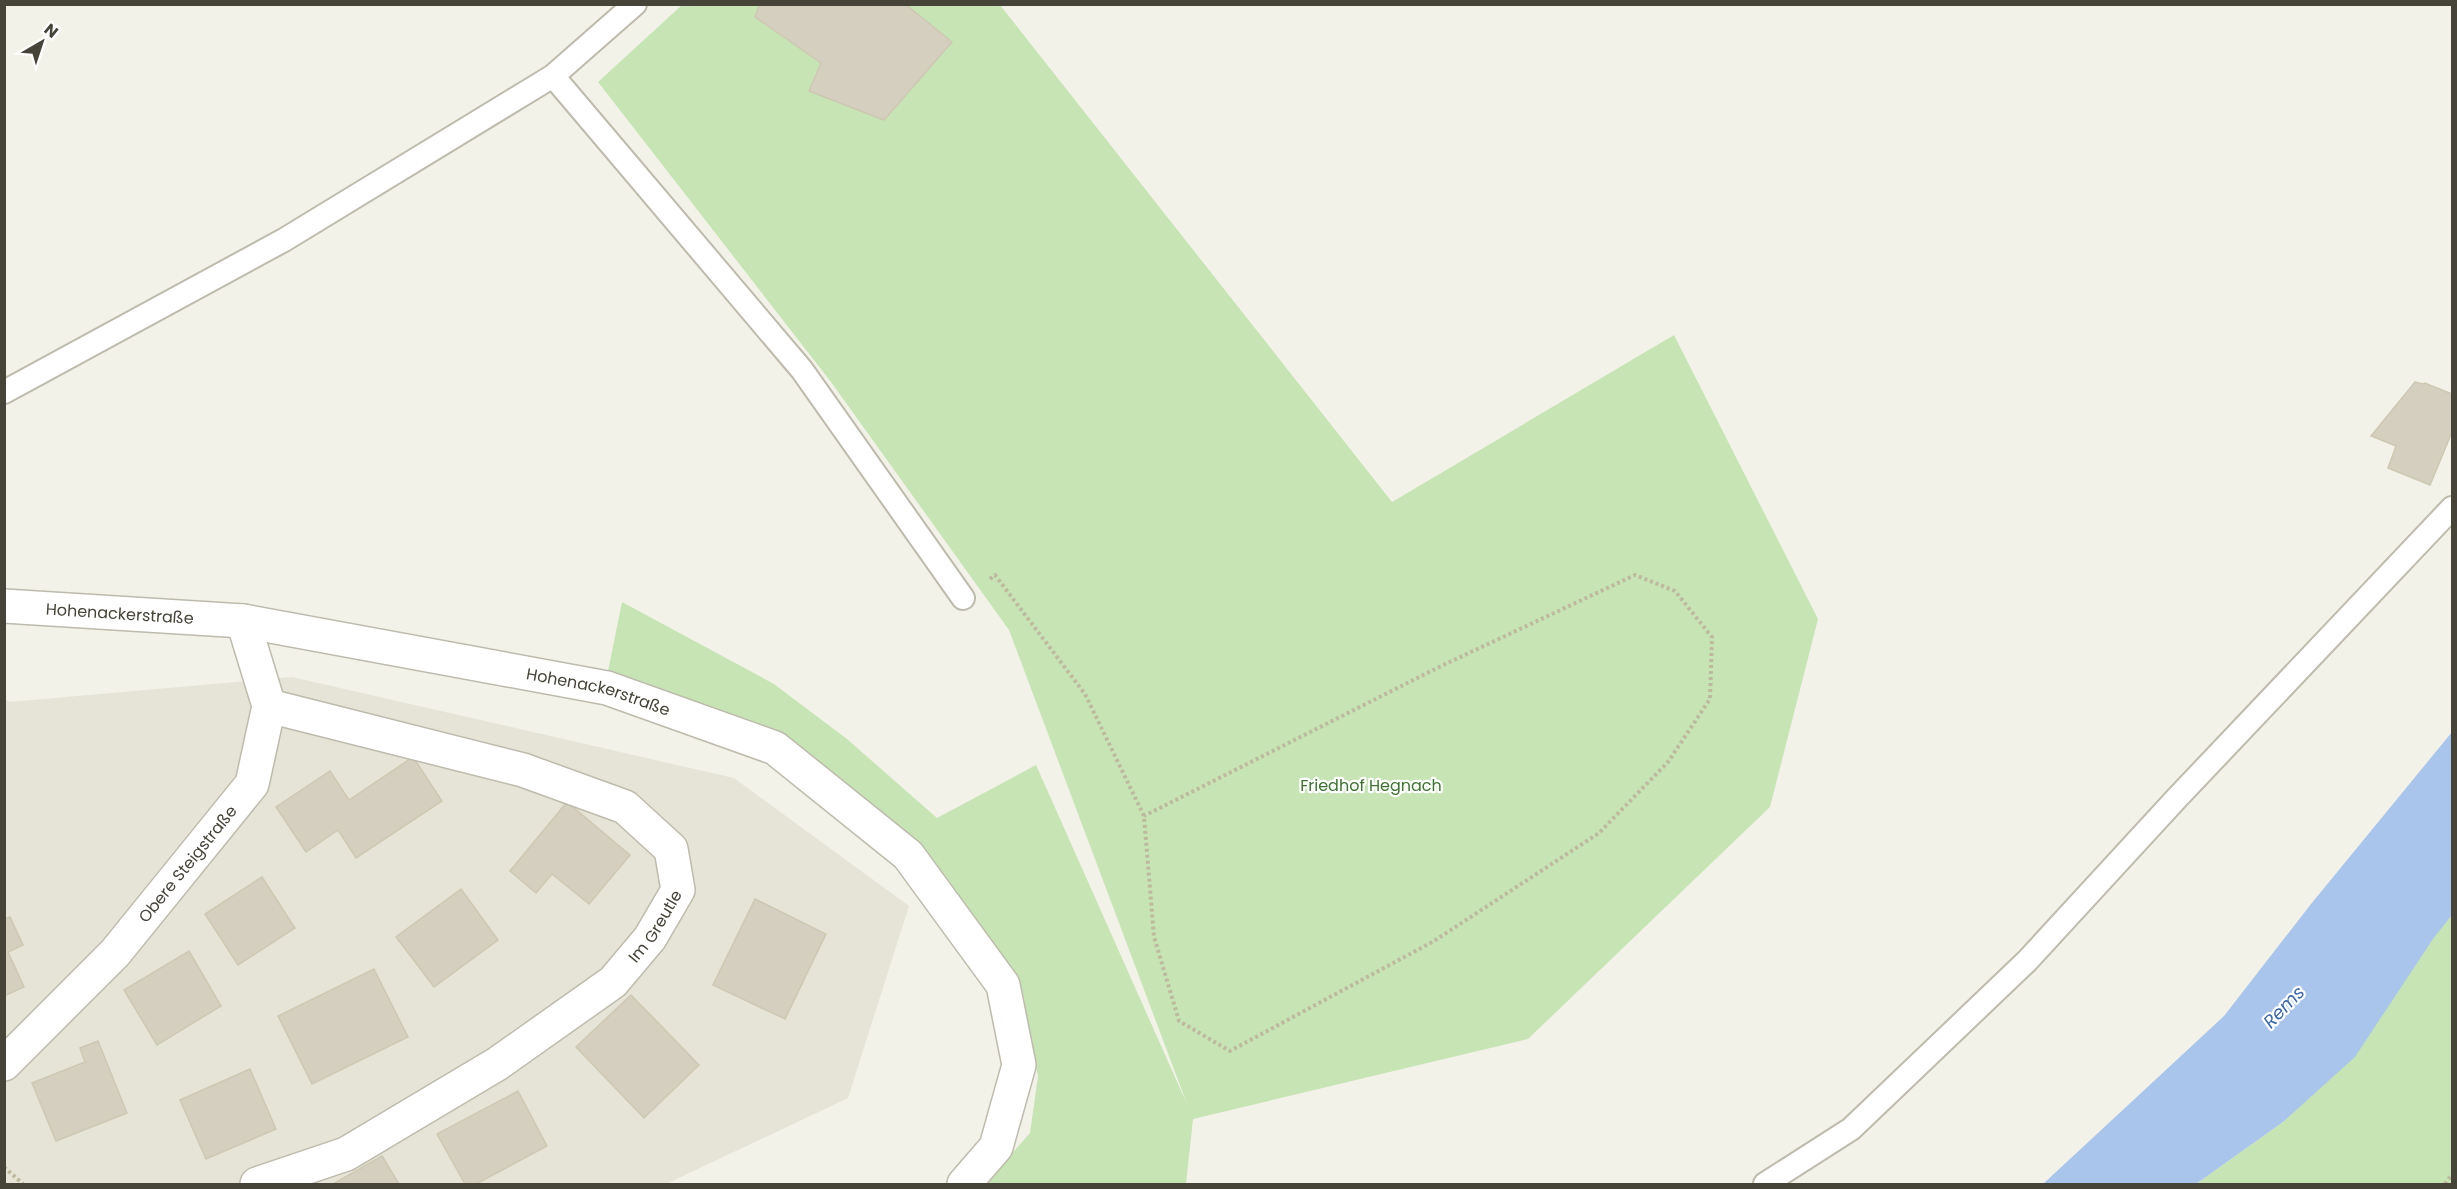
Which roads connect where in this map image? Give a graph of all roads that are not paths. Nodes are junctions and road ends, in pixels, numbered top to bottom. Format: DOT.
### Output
graph roads {
  1 [pos="635,4"];
  2 [pos="553,75"];
  3 [pos="4,392"];
  4 [pos="2452,508"];
  5 [pos="963,598"];
  6 [pos="4,606"];
  7 [pos="243,621"];
  8 [pos="268,706"];
  9 [pos="4,1064"];
  10 [pos="257,1185"];
  11 [pos="964,1185"];
  12 [pos="1765,1185"];
  1 -- 2 [label="lane"];
  2 -- 3 [label="lane"];
  2 -- 5 [label="lane"];
  4 -- 12 [label="lane"];
  6 -- 7 [label="street, Hohenackerstraße"];
  7 -- 8 [label="street, Obere Steigstraße"];
  7 -- 11 [label="street, Hohenackerstraße"];
  8 -- 9 [label="street, Obere Steigstraße"];
  8 -- 10 [label="street, Im Greutle"];
}
